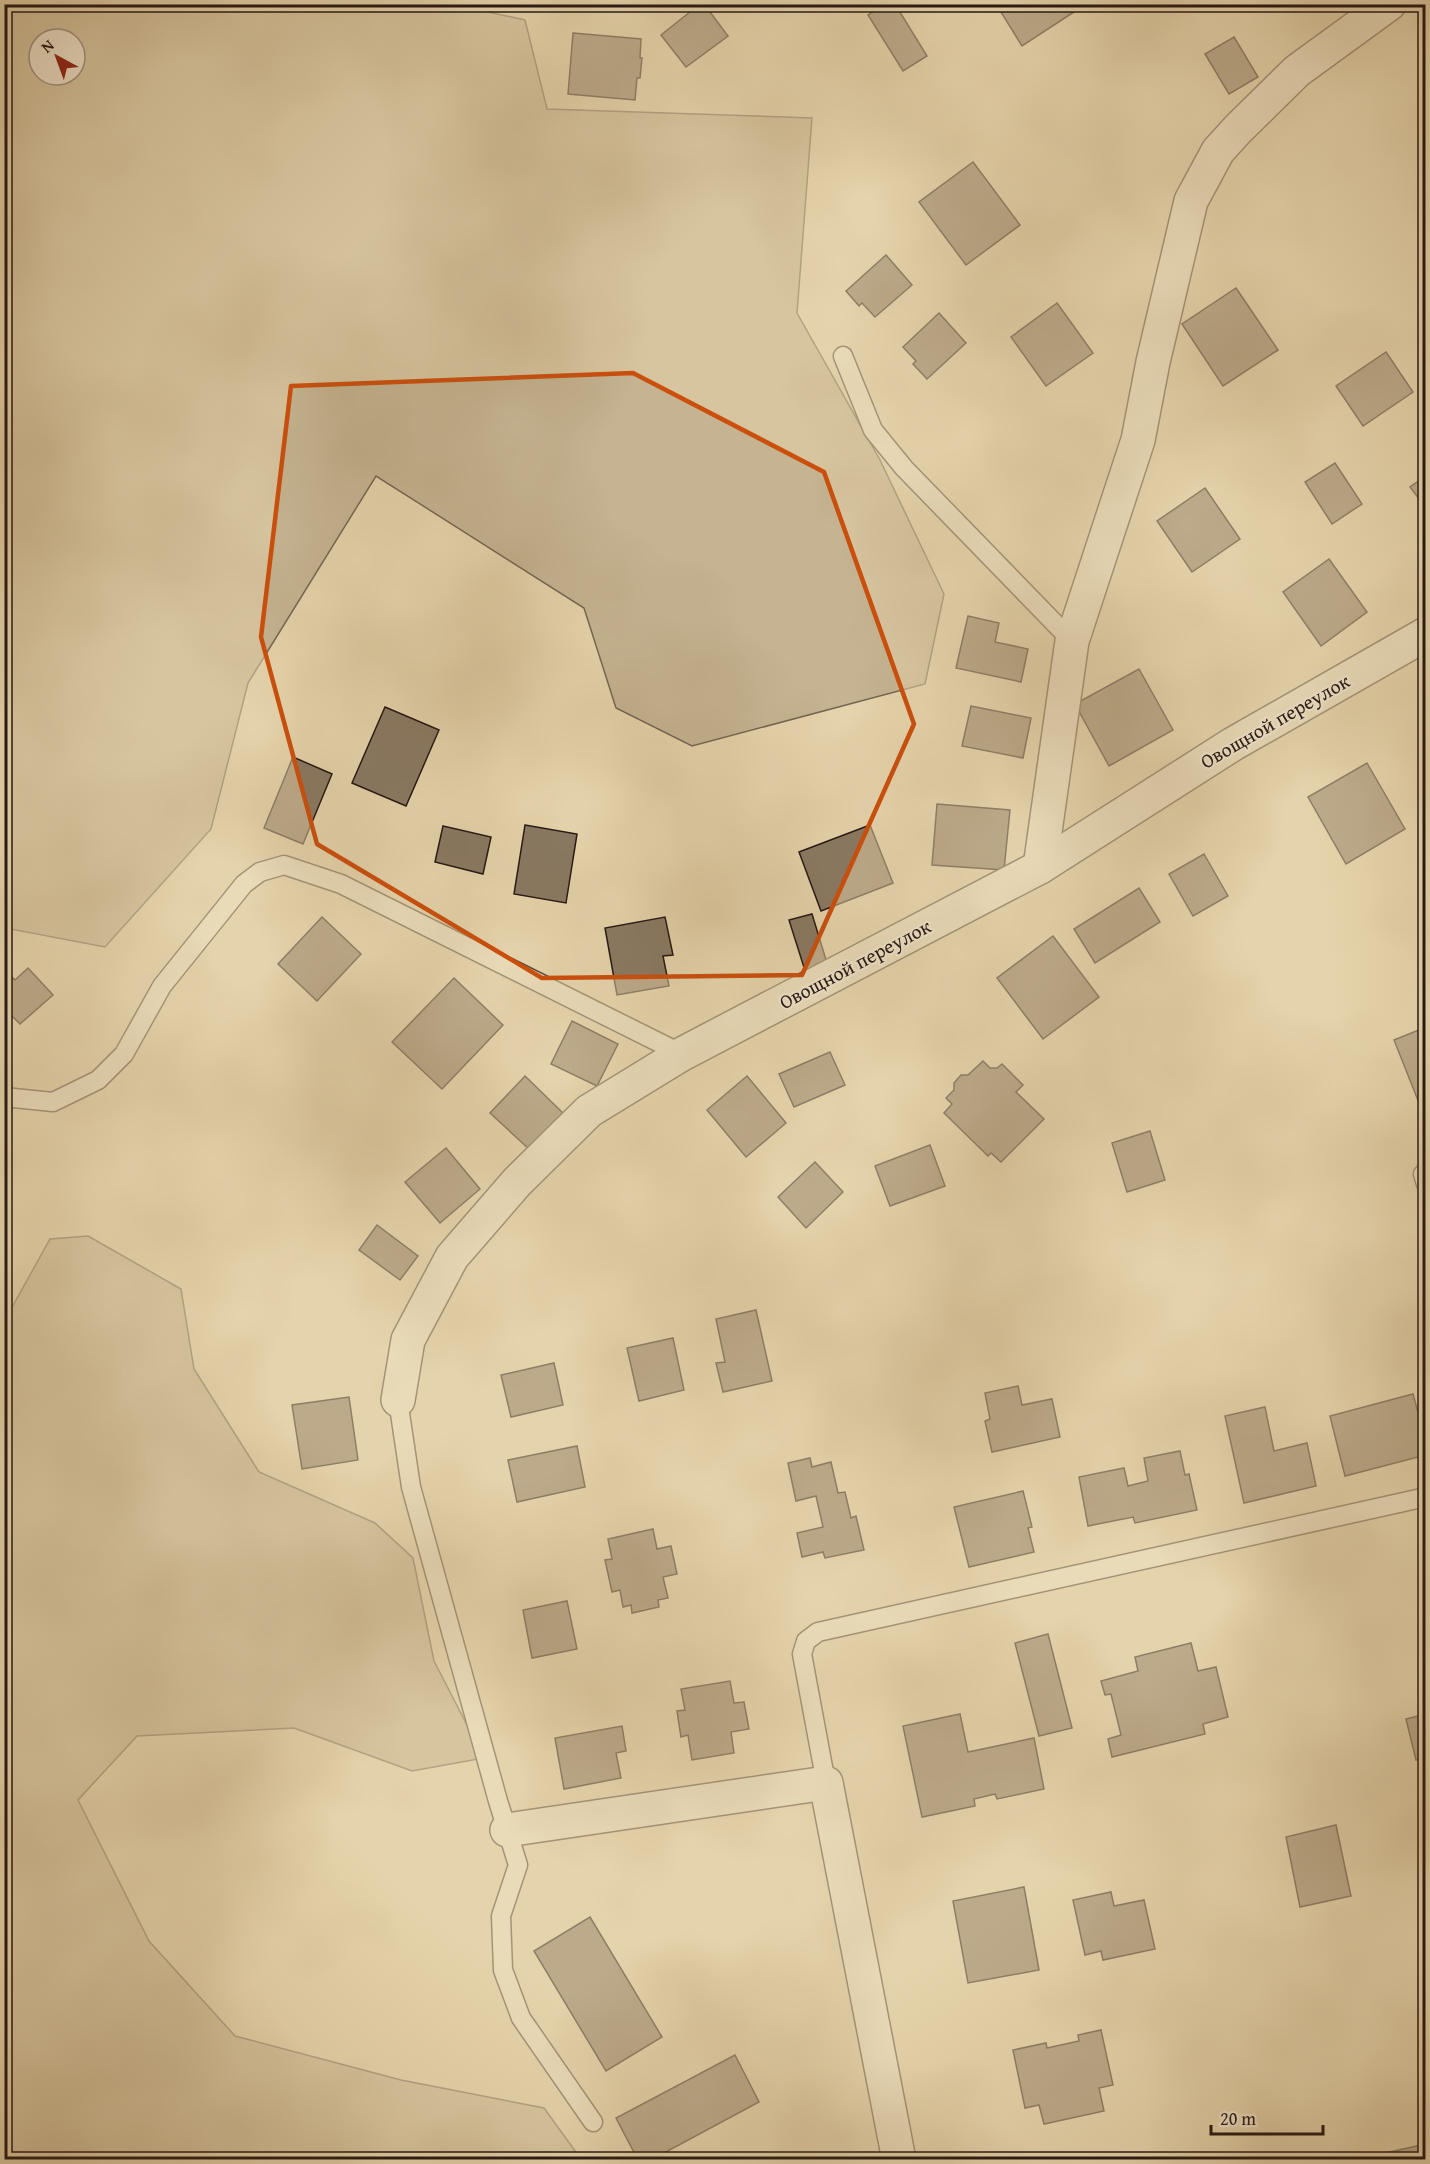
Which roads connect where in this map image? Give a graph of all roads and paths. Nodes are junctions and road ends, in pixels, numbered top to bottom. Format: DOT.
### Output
graph roads {
  1 [pos="1389,4"];
  2 [pos="843,356"];
  3 [pos="1425,634"];
  4 [pos="1072,641"];
  5 [pos="1040,867"];
  6 [pos="682,1054"];
  7 [pos="4,1097"];
  8 [pos="398,1400"];
  9 [pos="1425,1497"];
  10 [pos="826,1783"];
  11 [pos="507,1830"];
  12 [pos="593,2122"];
  13 [pos="899,2160"];
  1 -- 4 [label="street"];
  2 -- 4 [label="lane"];
  3 -- 5 [label="street, Овощной переулок"];
  4 -- 5 [label="street"];
  5 -- 6 [label="street, Овощной переулок"];
  6 -- 7 [label="lane"];
  6 -- 8 [label="street, Овощной переулок"];
  8 -- 11 [label="lane"];
  9 -- 10 [label="lane"];
  10 -- 11 [label="street"];
  10 -- 13 [label="street"];
  11 -- 12 [label="lane"];
}
